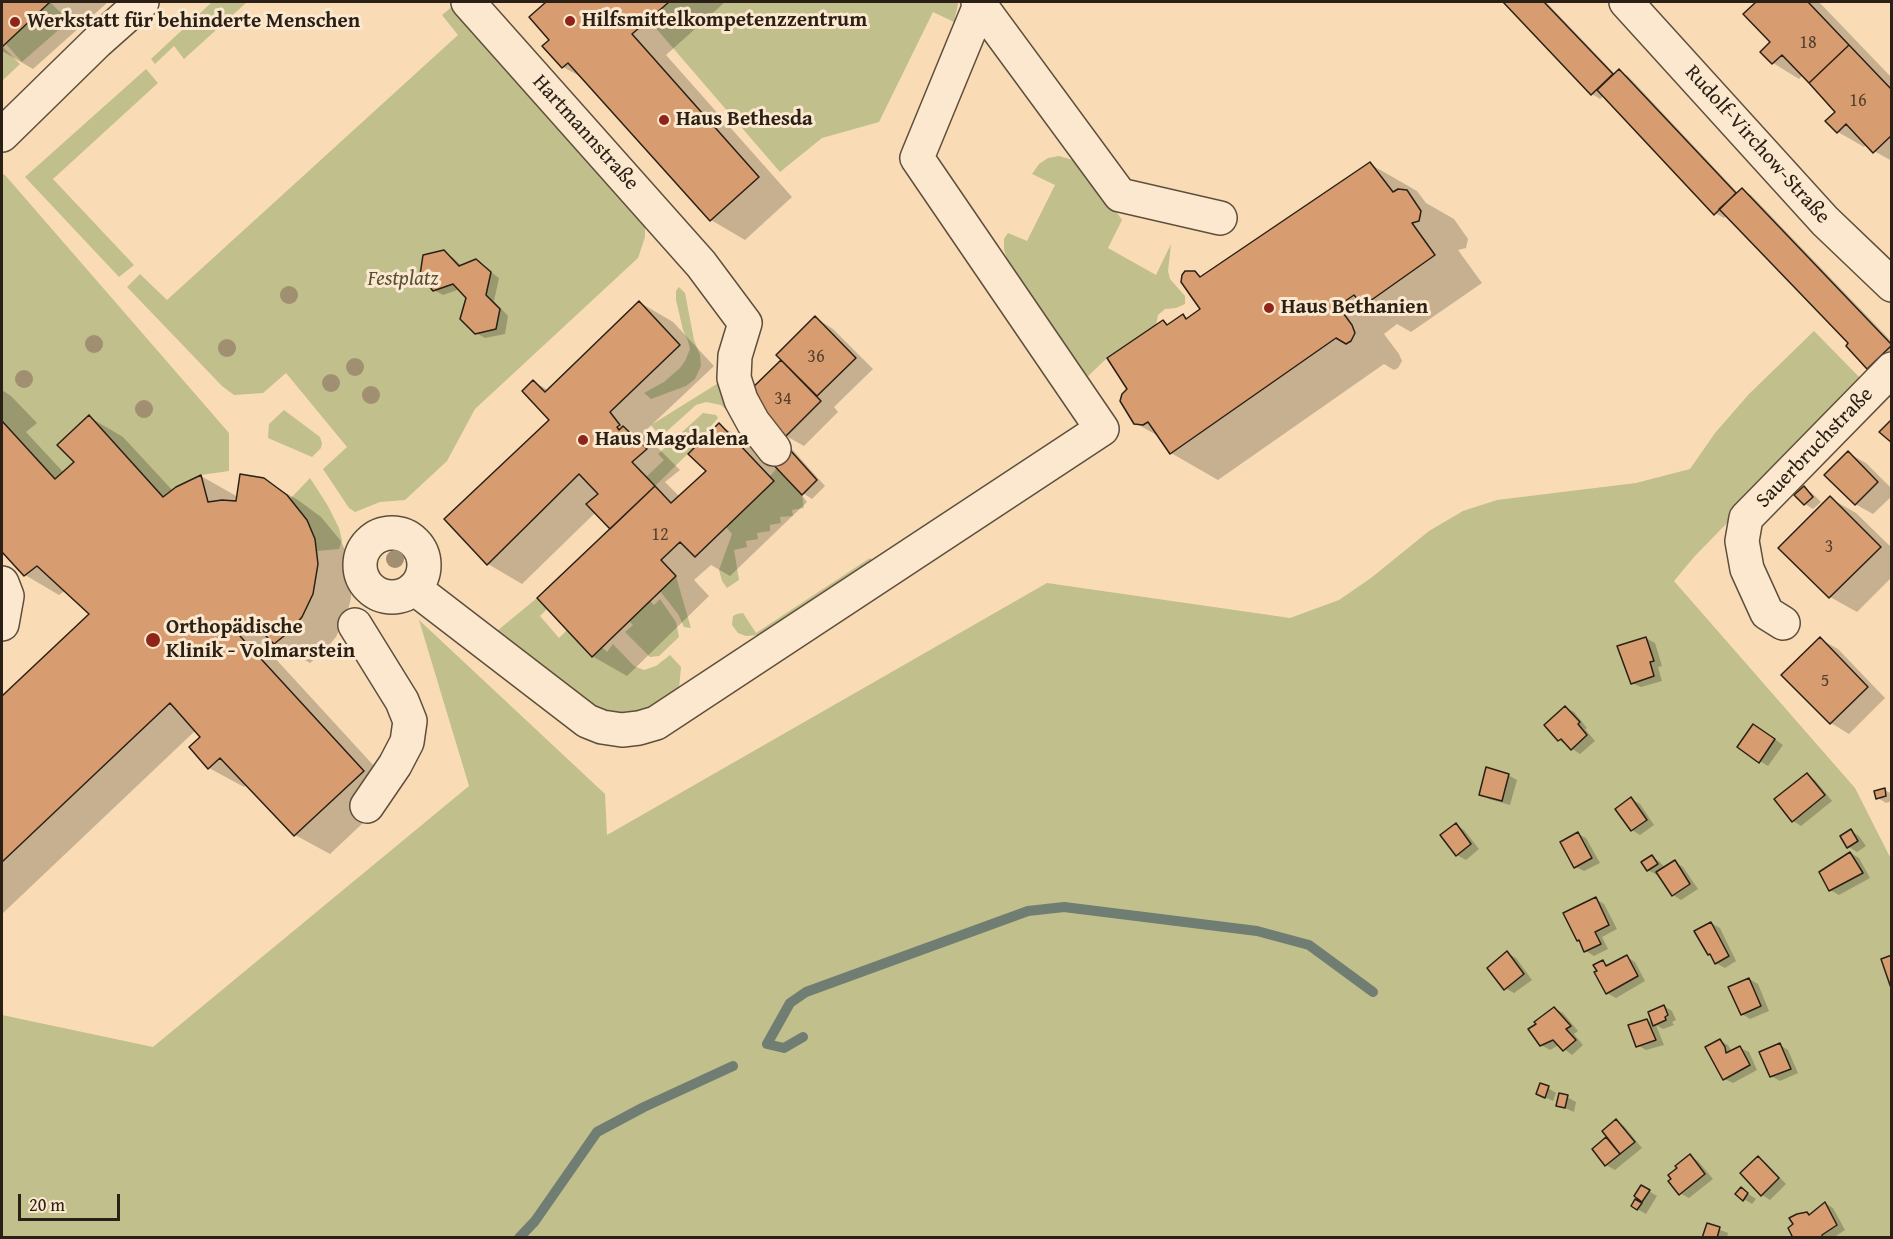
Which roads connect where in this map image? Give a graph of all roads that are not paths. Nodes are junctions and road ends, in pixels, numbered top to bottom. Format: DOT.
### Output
graph roads {
  1 [pos="142,2"];
  2 [pos="468,2"];
  3 [pos="1626,2"];
  4 [pos="979,3"];
  5 [pos="2,135"];
  6 [pos="1220,218"];
  7 [pos="1892,285"];
  8 [pos="1892,369"];
  9 [pos="774,449"];
  10 [pos="2,583"];
  11 [pos="414,588"];
  12 [pos="1783,623"];
  13 [pos="2,624"];
  14 [pos="355,625"];
  15 [pos="367,806"];
  1 -- 5 [label="street"];
  2 -- 9 [label="street, Hartmannstraße"];
  3 -- 7 [label="street, Rudolf-Virchow-Straße"];
  4 -- 6 [label="street"];
  4 -- 11 [label="street"];
  8 -- 12 [label="street, Sauerbruchstraße"];
  10 -- 13 [label="street"];
  14 -- 15 [label="street"];
}
